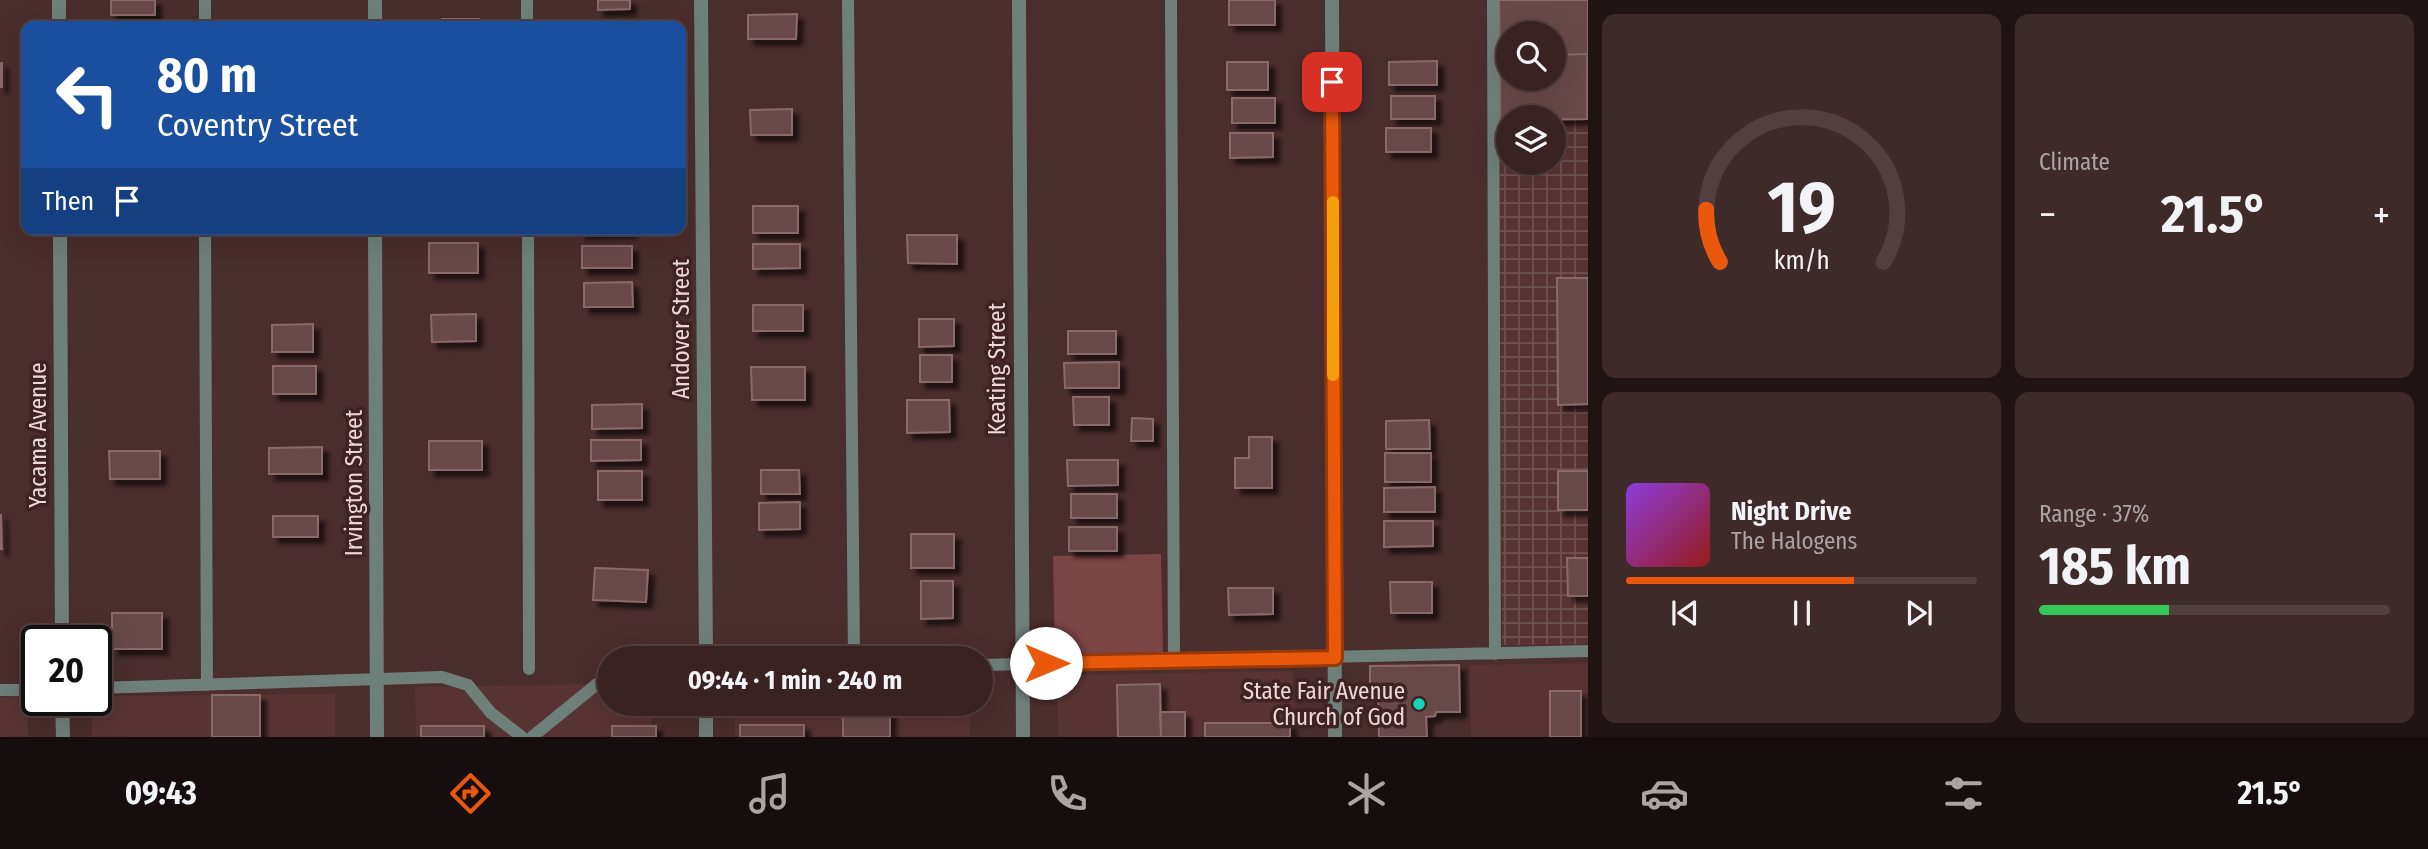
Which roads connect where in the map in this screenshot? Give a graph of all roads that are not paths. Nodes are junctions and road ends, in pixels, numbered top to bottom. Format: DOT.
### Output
graph roads {
  1 [pos="59,0"];
  2 [pos="205,0"];
  3 [pos="374,0"];
  4 [pos="527,0"];
  5 [pos="701,0"];
  6 [pos="848,0"];
  7 [pos="1019,0"];
  8 [pos="1171,0"];
  9 [pos="1332,0"];
  10 [pos="1493,0"];
  11 [pos="59,21"];
  12 [pos="205,21"];
  13 [pos="375,21"];
  14 [pos="527,21"];
  15 [pos="60,235"];
  16 [pos="205,235"];
  17 [pos="375,235"];
  18 [pos="528,235"];
  19 [pos="62,625"];
  20 [pos="706,646"];
  21 [pos="854,646"];
  22 [pos="1588,651"];
  23 [pos="1494,654"];
  24 [pos="1335,658"];
  25 [pos="1174,662"];
  26 [pos="993,664"];
  27 [pos="1020,664"];
  28 [pos="529,669"];
  29 [pos="377,680"];
  30 [pos="597,684"];
  31 [pos="207,685"];
  32 [pos="112,688"];
  33 [pos="0,690"];
  34 [pos="21,690"];
  35 [pos="62,716"];
  36 [pos="706,716"];
  37 [pos="63,737"];
  38 [pos="377,737"];
  39 [pos="522,737"];
  40 [pos="532,737"];
  41 [pos="706,737"];
  42 [pos="1023,737"];
  43 [pos="1335,737"];
  1 -- 11 [label="street"];
  2 -- 12 [label="lane"];
  3 -- 13 [label="street"];
  4 -- 14 [label="lane"];
  5 -- 20 [label="street, Andover Street"];
  6 -- 21 [label="lane"];
  7 -- 27 [label="street, Keating Street"];
  8 -- 25 [label="lane"];
  9 -- 24 [label="street"];
  10 -- 23 [label="lane"];
  15 -- 19 [label="street, Yacama Avenue"];
  16 -- 31 [label="lane"];
  17 -- 29 [label="street, Irvington Street"];
  18 -- 28 [label="lane"];
  22 -- 23 [label="lane"];
  23 -- 24 [label="lane"];
  24 -- 25 [label="lane"];
  24 -- 43 [label="street"];
  25 -- 27 [label="lane"];
  26 -- 27 [label="lane"];
  27 -- 42 [label="street, Keating Street"];
  29 -- 31 [label="lane"];
  29 -- 38 [label="street, Irvington Street"];
  29 -- 39 [label="lane"];
  30 -- 40 [label="lane"];
  31 -- 32 [label="lane"];
  33 -- 34 [label="lane"];
  35 -- 37 [label="street"];
  36 -- 41 [label="street"];
}
